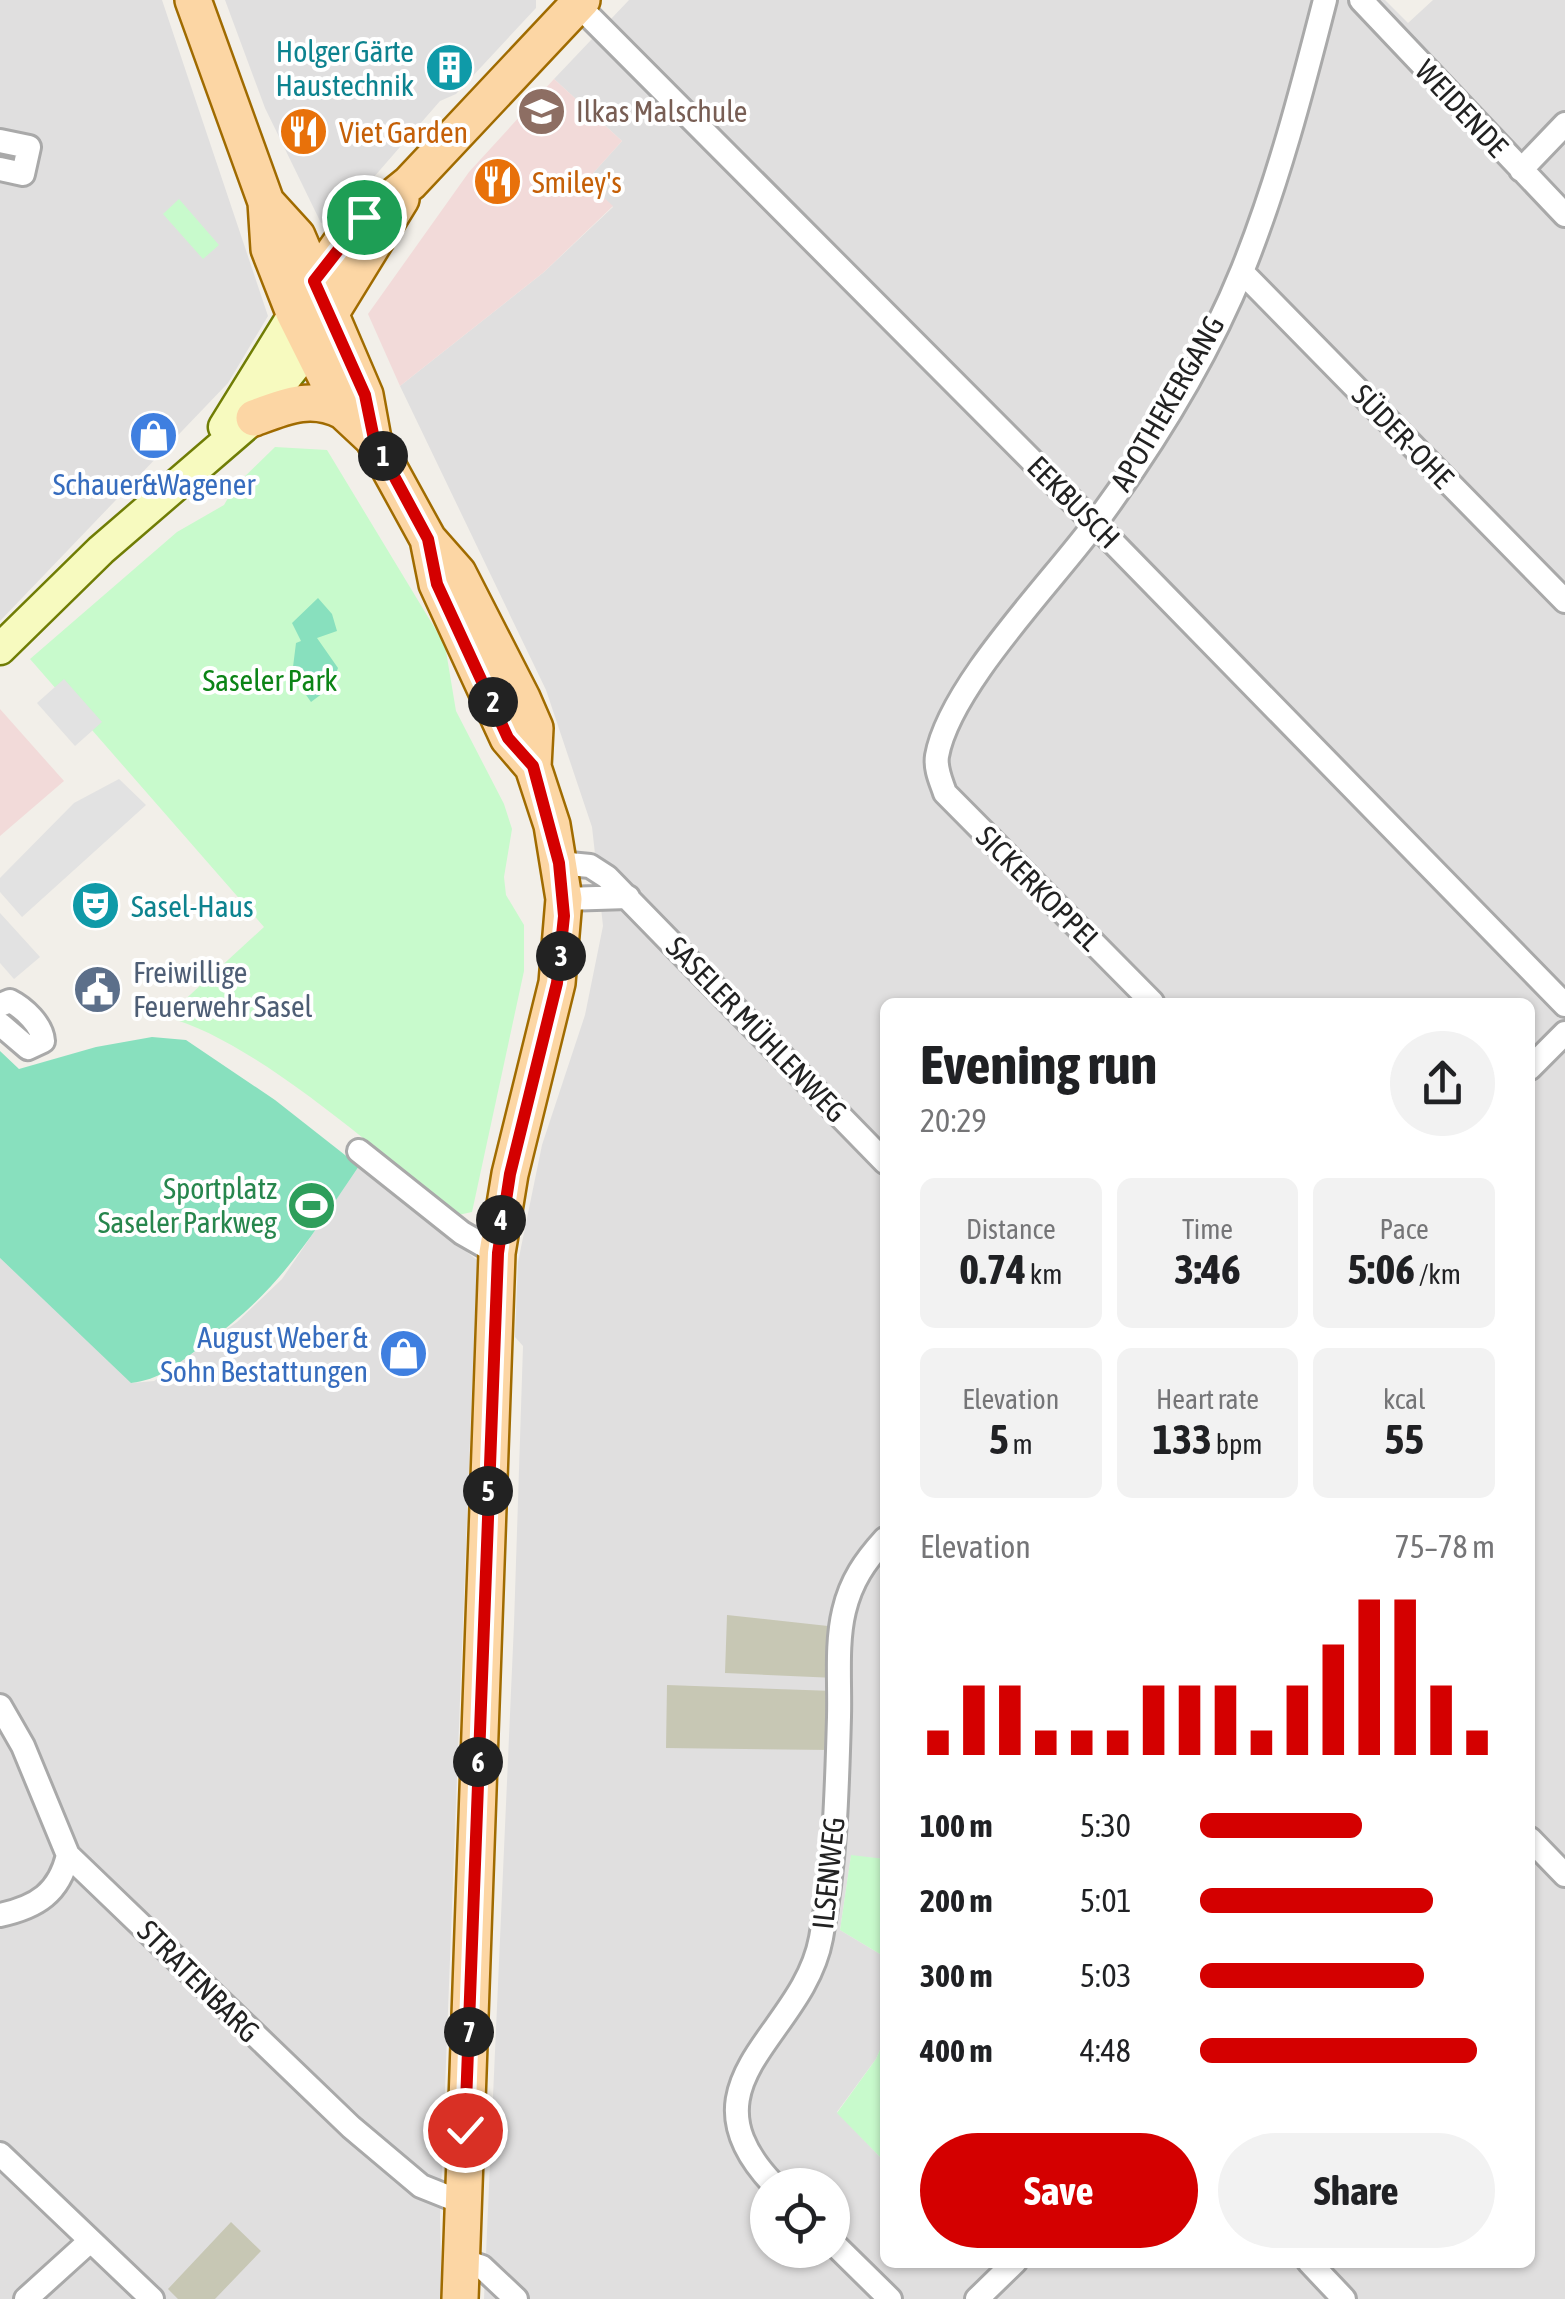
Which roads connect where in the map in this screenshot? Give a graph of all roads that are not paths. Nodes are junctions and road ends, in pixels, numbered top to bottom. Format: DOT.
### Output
graph roads {
  1 [pos="194,0"];
  2 [pos="1325,0"];
  3 [pos="1361,0"];
  4 [pos="580,2"];
  5 [pos="1565,124"];
  6 [pos="0,141"];
  7 [pos="0,169"];
  8 [pos="1521,170"];
  9 [pos="410,183"];
  10 [pos="266,202"];
  11 [pos="1565,216"];
  12 [pos="1242,272"];
  13 [pos="314,281"];
  14 [pos="294,313"];
  15 [pos="330,317"];
  16 [pos="310,347"];
  17 [pos="343,412"];
  18 [pos="254,418"];
  19 [pos="374,439"];
  20 [pos="195,466"];
  21 [pos="1095,524"];
  22 [pos="1565,601"];
  23 [pos="0,649"];
  24 [pos="936,768"];
  25 [pos="559,863"];
  26 [pos="628,898"];
  27 [pos="564,899"];
  28 [pos="1148,998"];
  29 [pos="0,1005"];
  30 [pos="1565,1005"];
  31 [pos="0,1024"];
  32 [pos="1565,1033"];
  33 [pos="1535,1063"];
  34 [pos="359,1151"];
  35 [pos="880,1157"];
  36 [pos="498,1253"];
  37 [pos="880,1544"];
  38 [pos="0,1706"];
  39 [pos="1535,1843"];
  40 [pos="68,1855"];
  41 [pos="1565,1875"];
  42 [pos="0,1915"];
  43 [pos="0,2154"];
  44 [pos="757,2168"];
  45 [pos="461,2202"];
  46 [pos="90,2241"];
  47 [pos="459,2259"];
  48 [pos="850,2260"];
  49 [pos="1009,2268"];
  50 [pos="1315,2268"];
  51 [pos="26,2299"];
  52 [pos="152,2299"];
  53 [pos="460,2299"];
  54 [pos="516,2299"];
  55 [pos="890,2299"];
  56 [pos="977,2299"];
  57 [pos="1344,2299"];
  1 -- 10 [label="main road"];
  2 -- 12 [label="street, APOTHEKERGANG"];
  3 -- 8 [label="street, WEIDENDE"];
  4 -- 9 [label="main road"];
  4 -- 21 [label="street, EEKBUSCH"];
  5 -- 8 [label="street"];
  6 -- 7 [label="street"];
  8 -- 11 [label="street, WEIDENDE"];
  9 -- 13 [label="main road"];
  9 -- 15 [label="main road"];
  10 -- 13 [label="main road"];
  10 -- 14 [label="main road"];
  12 -- 21 [label="street, APOTHEKERGANG"];
  12 -- 22 [label="street, SÜDER-OHE"];
  13 -- 14 [label="main road"];
  13 -- 15 [label="main road"];
  14 -- 16 [label="main road"];
  14 -- 20 [label="main road"];
  15 -- 16 [label="main road"];
  15 -- 19 [label="main road"];
  16 -- 17 [label="main road"];
  16 -- 18 [label="main road"];
  17 -- 18 [label="main road"];
  17 -- 19 [label="main road"];
  18 -- 20 [label="main road"];
  19 -- 25 [label="main road"];
  20 -- 23 [label="main road"];
  21 -- 24 [label="street, APOTHEKERGANG"];
  21 -- 30 [label="street, EEKBUSCH"];
  24 -- 28 [label="street, SICKERKOPPEL"];
  25 -- 26 [label="street, SASELER MÜHLENWEG"];
  25 -- 27 [label="main road"];
  26 -- 27 [label="street"];
  26 -- 35 [label="street, SASELER MÜHLENWEG"];
  27 -- 36 [label="main road"];
  29 -- 31 [label="street"];
  32 -- 33 [label="street"];
  34 -- 36 [label="street"];
  36 -- 45 [label="main road"];
  37 -- 44 [label="street, ILSENWEG"];
  38 -- 40 [label="street, STRATENBARG"];
  39 -- 41 [label="street"];
  40 -- 42 [label="street"];
  40 -- 45 [label="street, STRATENBARG"];
  43 -- 46 [label="street"];
  45 -- 47 [label="main road"];
  46 -- 51 [label="street"];
  46 -- 52 [label="street"];
  47 -- 53 [label="main road"];
  47 -- 54 [label="street"];
  48 -- 55 [label="street"];
  49 -- 56 [label="street"];
  50 -- 57 [label="street"];
}
